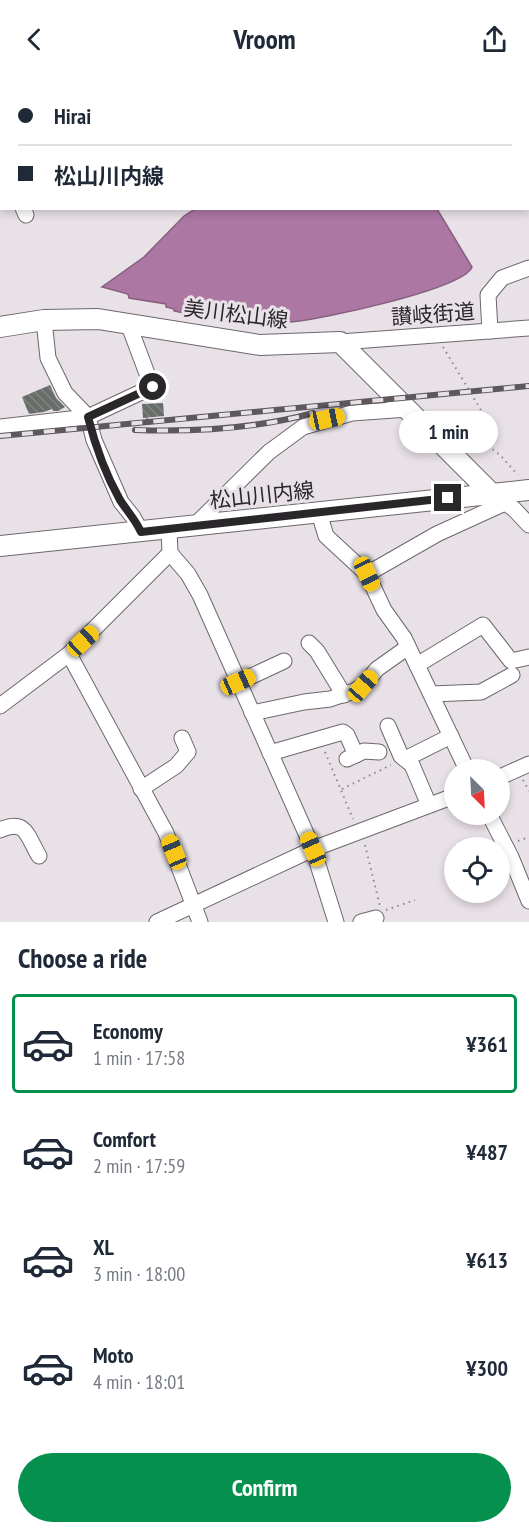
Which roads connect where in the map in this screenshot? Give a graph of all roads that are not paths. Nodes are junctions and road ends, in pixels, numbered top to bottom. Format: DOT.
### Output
graph roads {
  1 [pos="529,268"];
  2 [pos="44,320"];
  3 [pos="128,323"];
  4 [pos="1,324"];
  5 [pos="529,328"];
  6 [pos="490,331"];
  7 [pos="340,342"];
  8 [pos="408,409"];
  9 [pos="88,417"];
  10 [pos="0,427"];
  11 [pos="475,432"];
  12 [pos="444,446"];
  13 [pos="529,490"];
  14 [pos="498,498"];
  15 [pos="320,513"];
  16 [pos="529,525"];
  17 [pos="194,526"];
  18 [pos="169,529"];
  19 [pos="141,532"];
  20 [pos="0,546"];
  21 [pos="170,553"];
  22 [pos="367,574"];
  23 [pos="309,643"];
  24 [pos="408,647"];
  25 [pos="69,654"];
  26 [pos="529,657"];
  27 [pos="284,661"];
  28 [pos="417,665"];
  29 [pos="512,675"];
  30 [pos="238,682"];
  31 [pos="431,694"];
  32 [pos="344,695"];
  33 [pos="0,706"];
  34 [pos="252,713"];
  35 [pos="388,726"];
  36 [pos="451,736"];
  37 [pos="182,738"];
  38 [pos="270,753"];
  39 [pos="378,753"];
  40 [pos="405,759"];
  41 [pos="462,759"];
  42 [pos="529,764"];
  43 [pos="510,773"];
  44 [pos="141,789"];
  45 [pos="444,800"];
  46 [pos="429,805"];
  47 [pos="495,825"];
  48 [pos="0,830"];
  49 [pos="313,849"];
  50 [pos="39,856"];
  51 [pos="529,902"];
  52 [pos="194,905"];
  53 [pos="157,922"];
  54 [pos="201,922"];
  55 [pos="336,922"];
  1 -- 6 [label="street"];
  2 -- 3 [label="main road, 美川松山線"];
  2 -- 4 [label="main road, 美川松山線"];
  2 -- 9 [label="street"];
  3 -- 7 [label="main road, 美川松山線"];
  3 -- 9 [label="street"];
  5 -- 6 [label="street, 讃岐街道"];
  6 -- 7 [label="street, 讃岐街道"];
  7 -- 8 [label="main road"];
  8 -- 12 [label="main road"];
  8 -- 17 [label="street"];
  9 -- 10 [label="street"];
  9 -- 19 [label="street"];
  11 -- 12 [label="street"];
  12 -- 14 [label="main road"];
  13 -- 14 [label="main road, 松山川内線"];
  14 -- 15 [label="main road, 松山川内線"];
  14 -- 16 [label="street"];
  14 -- 22 [label="street"];
  15 -- 17 [label="main road, 松山川内線"];
  15 -- 22 [label="street"];
  17 -- 18 [label="main road, 松山川内線"];
  18 -- 19 [label="main road, 松山川内線"];
  18 -- 21 [label="street"];
  19 -- 20 [label="main road, 松山川内線"];
  21 -- 25 [label="street"];
  21 -- 30 [label="street"];
  22 -- 24 [label="street"];
  23 -- 32 [label="street"];
  24 -- 28 [label="street"];
  24 -- 32 [label="street"];
  25 -- 33 [label="street"];
  25 -- 44 [label="street"];
  26 -- 28 [label="street"];
  27 -- 30 [label="street"];
  28 -- 31 [label="street"];
  29 -- 31 [label="street"];
  30 -- 34 [label="street"];
  31 -- 36 [label="street"];
  32 -- 34 [label="street"];
  34 -- 38 [label="street"];
  35 -- 40 [label="street"];
  36 -- 40 [label="street"];
  36 -- 41 [label="street"];
  37 -- 44 [label="street"];
  38 -- 39 [label="street"];
  38 -- 49 [label="street"];
  40 -- 46 [label="street"];
  42 -- 43 [label="street"];
  44 -- 52 [label="street"];
  45 -- 46 [label="street"];
  46 -- 49 [label="street"];
  47 -- 51 [label="street"];
  48 -- 50 [label="street"];
  49 -- 52 [label="street"];
  49 -- 55 [label="street"];
  52 -- 53 [label="street"];
  52 -- 54 [label="street"];
}
